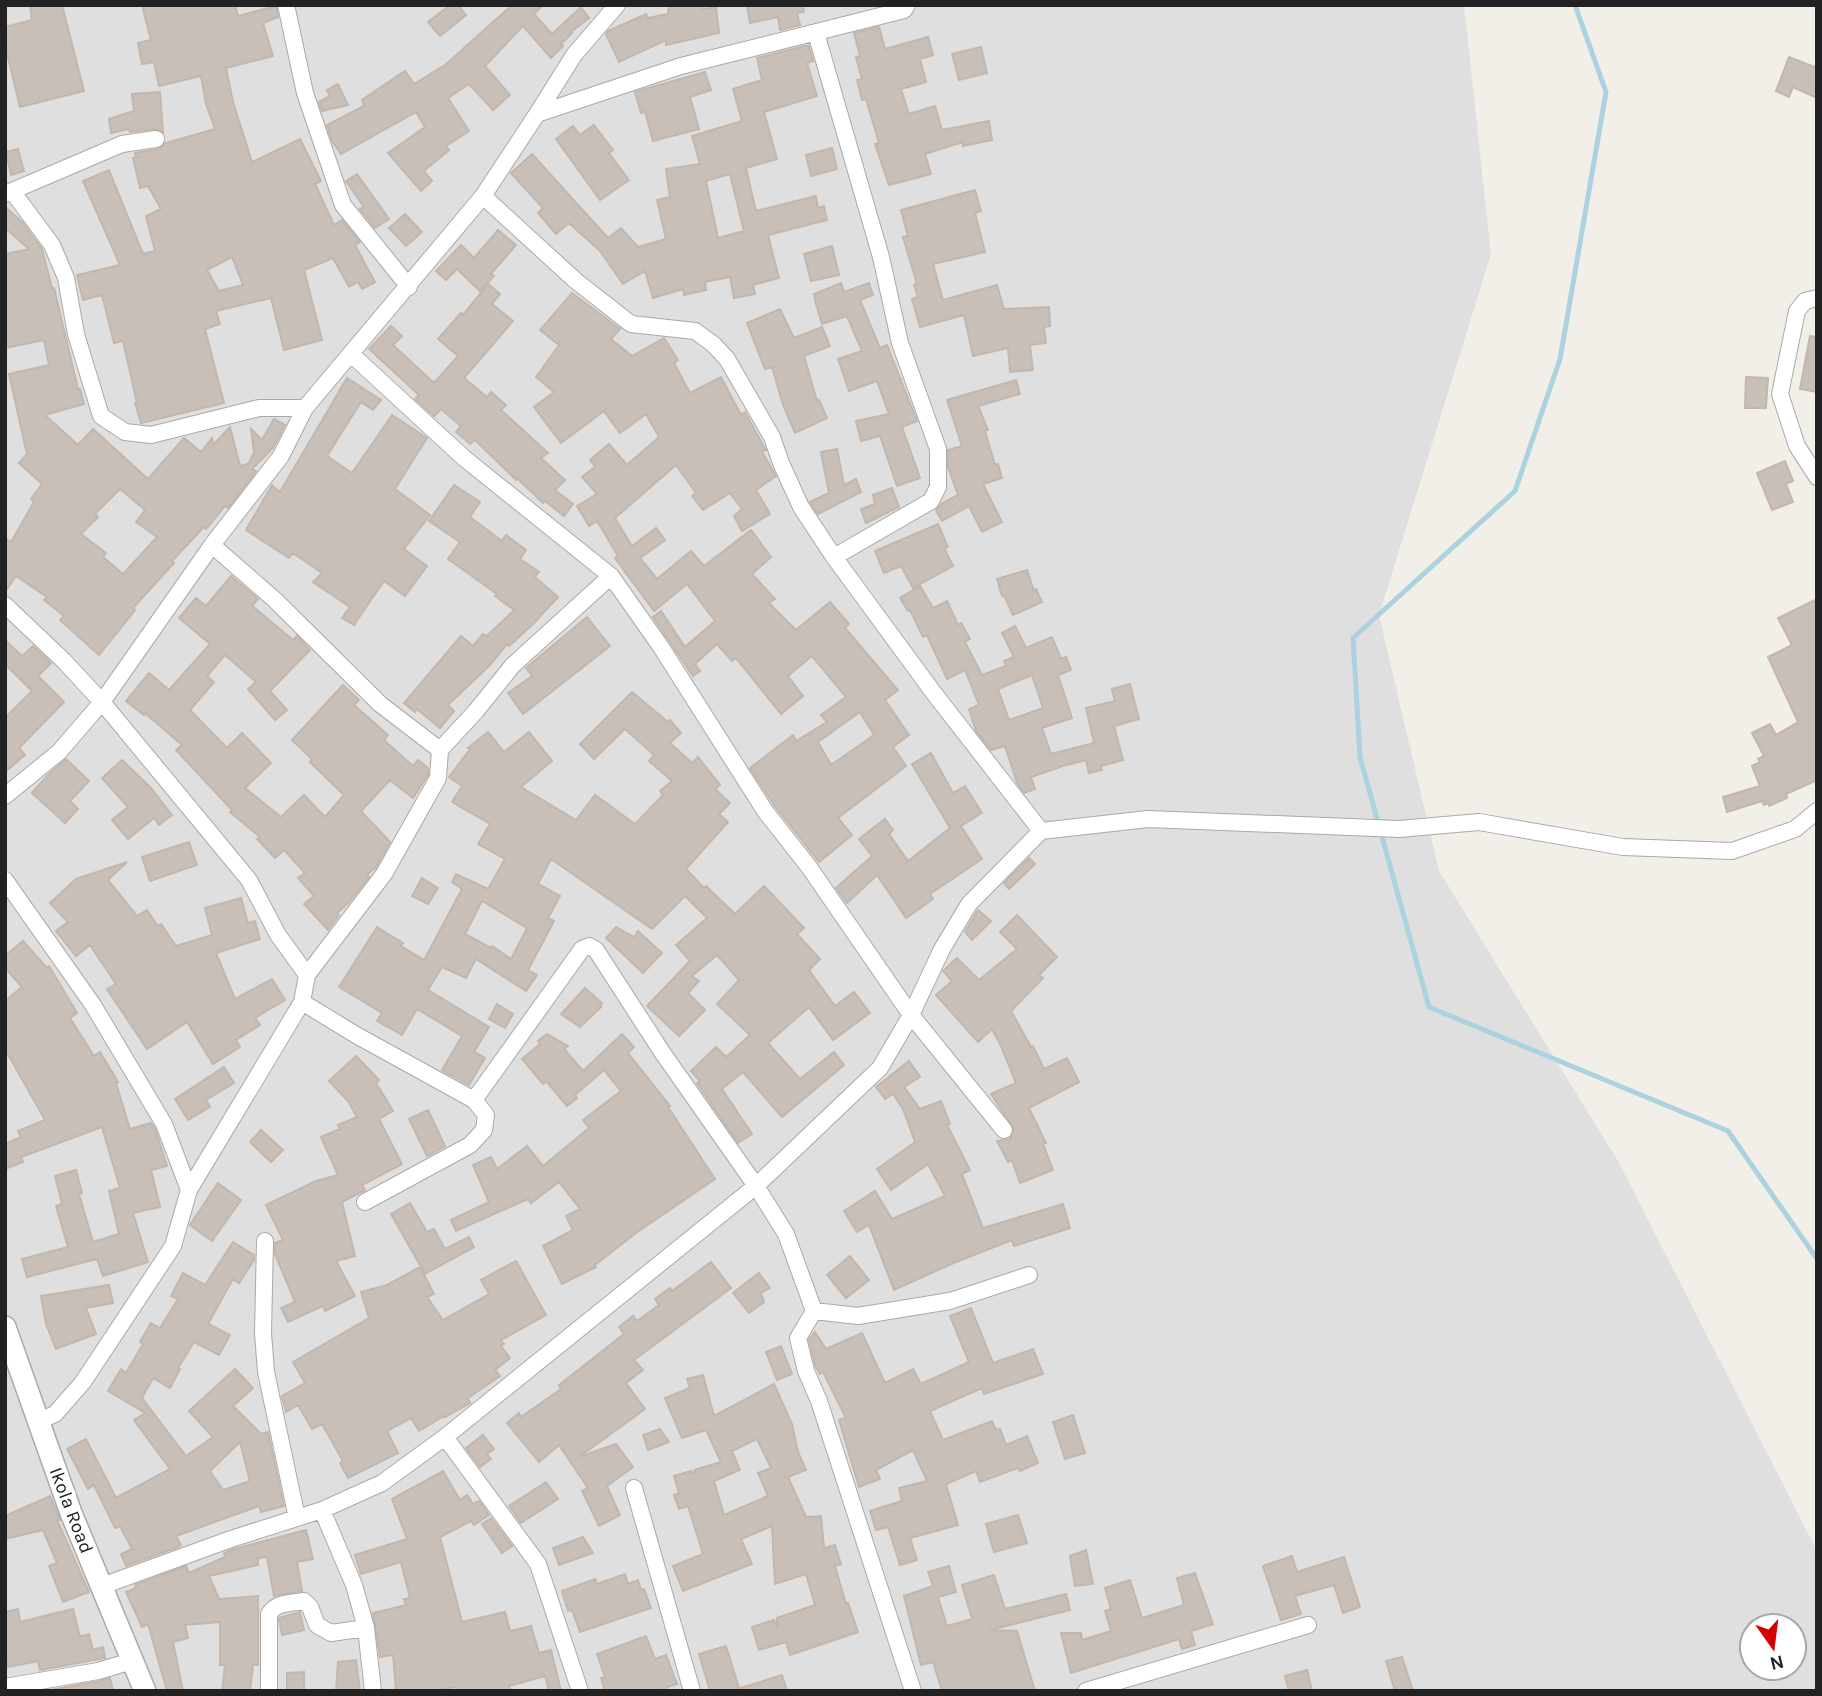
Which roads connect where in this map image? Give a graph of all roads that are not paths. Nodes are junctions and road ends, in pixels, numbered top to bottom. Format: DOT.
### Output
graph roads {
  1 [pos="286,5"];
  2 [pos="617,5"];
  3 [pos="907,5"];
  4 [pos="817,33"];
  5 [pos="537,114"];
  6 [pos="156,139"];
  7 [pos="9,192"];
  8 [pos="484,196"];
  9 [pos="409,287"];
  10 [pos="1817,298"];
  11 [pos="351,354"];
  12 [pos="305,408"];
  13 [pos="1817,477"];
  14 [pos="212,545"];
  15 [pos="834,557"];
  16 [pos="611,576"];
  17 [pos="5,605"];
  18 [pos="102,702"];
  19 [pos="440,750"];
  20 [pos="5,796"];
  21 [pos="1817,811"];
  22 [pos="1041,831"];
  23 [pos="5,880"];
  24 [pos="307,975"];
  25 [pos="302,1002"];
  26 [pos="911,1014"];
  27 [pos="474,1100"];
  28 [pos="1003,1130"];
  29 [pos="756,1186"];
  30 [pos="190,1189"];
  31 [pos="365,1202"];
  32 [pos="264,1241"];
  33 [pos="1030,1275"];
  34 [pos="814,1311"];
  35 [pos="5,1327"];
  36 [pos="40,1421"];
  37 [pos="445,1437"];
  38 [pos="634,1488"];
  39 [pos="322,1510"];
  40 [pos="297,1518"];
  41 [pos="102,1586"];
  42 [pos="1308,1625"];
  43 [pos="366,1628"];
  44 [pos="132,1661"];
  45 [pos="5,1687"];
  46 [pos="145,1691"];
  47 [pos="269,1691"];
  48 [pos="373,1691"];
  49 [pos="580,1691"];
  50 [pos="692,1691"];
  51 [pos="913,1691"];
  52 [pos="1086,1691"];
  1 -- 9 [label="street"];
  2 -- 5 [label="street"];
  3 -- 4 [label="street"];
  4 -- 5 [label="street"];
  4 -- 15 [label="street"];
  5 -- 8 [label="street"];
  6 -- 7 [label="street"];
  7 -- 12 [label="street"];
  8 -- 9 [label="street"];
  8 -- 15 [label="street"];
  9 -- 11 [label="street"];
  10 -- 13 [label="street"];
  11 -- 12 [label="street"];
  11 -- 16 [label="street"];
  12 -- 14 [label="street"];
  14 -- 18 [label="street"];
  14 -- 19 [label="street"];
  15 -- 22 [label="street"];
  16 -- 19 [label="street"];
  16 -- 26 [label="street"];
  17 -- 18 [label="street"];
  18 -- 20 [label="street"];
  18 -- 24 [label="street"];
  19 -- 24 [label="street"];
  21 -- 22 [label="street"];
  22 -- 26 [label="street"];
  23 -- 30 [label="street"];
  24 -- 25 [label="street"];
  25 -- 27 [label="street"];
  25 -- 30 [label="street"];
  26 -- 28 [label="street"];
  26 -- 29 [label="street"];
  27 -- 29 [label="street"];
  27 -- 31 [label="street"];
  29 -- 34 [label="street"];
  29 -- 37 [label="street"];
  30 -- 36 [label="street"];
  32 -- 40 [label="street"];
  33 -- 34 [label="street"];
  34 -- 51 [label="street"];
  35 -- 36 [label="street, Ikola Road"];
  36 -- 41 [label="street, Ikola Road"];
  37 -- 39 [label="street"];
  37 -- 49 [label="street"];
  38 -- 50 [label="street"];
  39 -- 40 [label="street"];
  39 -- 43 [label="street"];
  40 -- 41 [label="street"];
  41 -- 44 [label="street, Ikola Road"];
  42 -- 52 [label="street"];
  43 -- 47 [label="street"];
  43 -- 48 [label="street"];
  44 -- 45 [label="street"];
  44 -- 46 [label="street, Ikola Road"];
}
